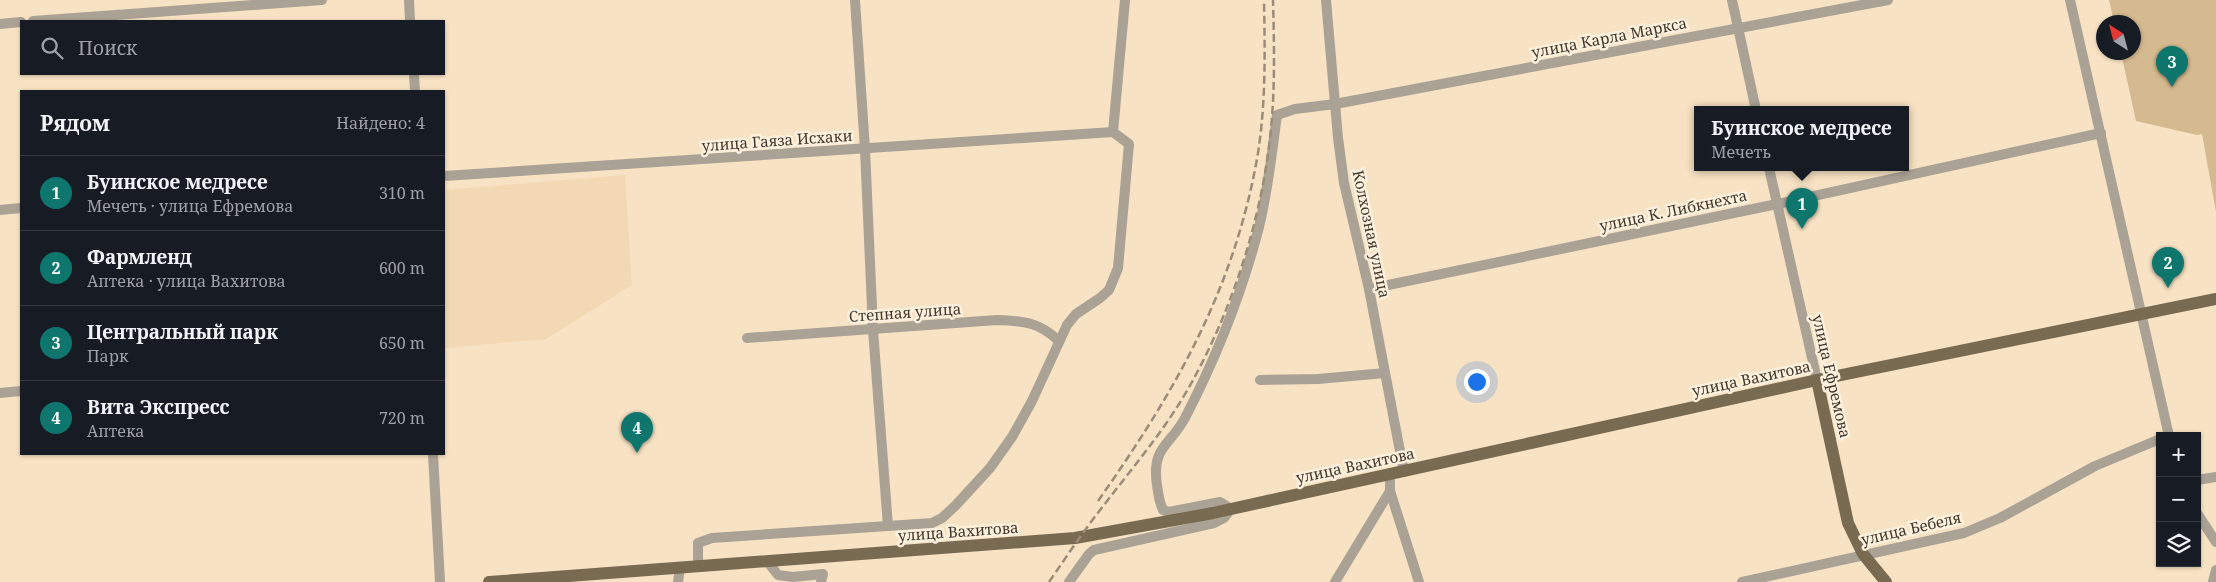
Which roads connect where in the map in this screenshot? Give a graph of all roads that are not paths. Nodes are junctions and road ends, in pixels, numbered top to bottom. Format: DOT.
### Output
graph roads {
  1 [pos="322,0"];
  2 [pos="409,0"];
  3 [pos="855,0"];
  4 [pos="1125,0"];
  5 [pos="1326,0"];
  6 [pos="1732,0"];
  7 [pos="1888,0"];
  8 [pos="2070,0"];
  9 [pos="47,20"];
  10 [pos="410,20"];
  11 [pos="20,22"];
  12 [pos="0,24"];
  13 [pos="1738,29"];
  14 [pos="414,75"];
  15 [pos="415,90"];
  16 [pos="1335,104"];
  17 [pos="1755,106"];
  18 [pos="1113,132"];
  19 [pos="2101,133"];
  20 [pos="865,149"];
  21 [pos="1770,171"];
  22 [pos="445,176"];
  23 [pos="1777,204"];
  24 [pos="20,208"];
  25 [pos="0,210"];
  26 [pos="1369,289"];
  27 [pos="2216,299"];
  28 [pos="2141,313"];
  29 [pos="873,330"];
  30 [pos="747,338"];
  31 [pos="1059,342"];
  32 [pos="1385,372"];
  33 [pos="1260,380"];
  34 [pos="1817,380"];
  35 [pos="20,391"];
  36 [pos="0,393"];
  37 [pos="2168,432"];
  38 [pos="2156,441"];
  39 [pos="434,455"];
  40 [pos="1404,472"];
  41 [pos="1390,475"];
  42 [pos="2216,477"];
  43 [pos="2201,479"];
  44 [pos="1390,490"];
  45 [pos="1231,509"];
  46 [pos="2201,519"];
  47 [pos="888,526"];
  48 [pos="2216,542"];
  49 [pos="1863,554"];
  50 [pos="767,561"];
  51 [pos="698,566"];
  52 [pos="680,568"];
  53 [pos="2216,570"];
  54 [pos="440,582"];
  55 [pos="489,582"];
  56 [pos="678,582"];
  57 [pos="822,582"];
  58 [pos="1069,582"];
  59 [pos="1335,582"];
  60 [pos="1419,582"];
  61 [pos="1742,582"];
  62 [pos="1886,582"];
  63 [pos="2213,582"];
  1 -- 9 [label="street"];
  2 -- 10 [label="street"];
  3 -- 20 [label="street"];
  4 -- 18 [label="street"];
  5 -- 16 [label="street, Колхозная улица"];
  6 -- 13 [label="street"];
  7 -- 13 [label="street, улица Карла Маркса"];
  8 -- 19 [label="street"];
  11 -- 12 [label="street"];
  13 -- 16 [label="street, улица Карла Маркса"];
  13 -- 17 [label="street"];
  14 -- 15 [label="street"];
  16 -- 26 [label="street, Колхозная улица"];
  16 -- 45 [label="street, улица Карла Маркса"];
  18 -- 20 [label="street, улица Гаяза Исхаки"];
  18 -- 31 [label="street"];
  19 -- 23 [label="street, улица К. Либкнехта"];
  19 -- 28 [label="street"];
  20 -- 22 [label="street, улица Гаяза Исхаки"];
  20 -- 29 [label="street"];
  21 -- 23 [label="street, улица Ефремова"];
  23 -- 26 [label="street, улица К. Либкнехта"];
  23 -- 34 [label="street, улица Ефремова"];
  24 -- 25 [label="street"];
  26 -- 32 [label="street, Колхозная улица"];
  27 -- 28 [label="main road, улица Вахитова"];
  28 -- 34 [label="main road, улица Вахитова"];
  28 -- 37 [label="street"];
  29 -- 30 [label="street, Степная улица"];
  29 -- 31 [label="street, Степная улица"];
  29 -- 47 [label="street"];
  31 -- 47 [label="street"];
  32 -- 33 [label="street"];
  32 -- 40 [label="street, Колхозная улица"];
  34 -- 40 [label="main road, улица Вахитова"];
  34 -- 49 [label="main road, улица Ефремова"];
  35 -- 36 [label="street"];
  38 -- 49 [label="street, улица Бебеля"];
  39 -- 54 [label="street"];
  40 -- 41 [label="main road, улица Вахитова"];
  41 -- 44 [label="street"];
  41 -- 45 [label="main road, улица Вахитова"];
  42 -- 43 [label="street"];
  44 -- 59 [label="street"];
  44 -- 60 [label="street"];
  45 -- 50 [label="main road, улица Вахитова"];
  45 -- 58 [label="street"];
  46 -- 48 [label="street"];
  47 -- 51 [label="street"];
  49 -- 61 [label="street, улица Бебеля"];
  49 -- 62 [label="main road, улица Ефремова"];
  50 -- 51 [label="main road, улица Вахитова"];
  50 -- 57 [label="street"];
  51 -- 52 [label="main road, улица Вахитова"];
  52 -- 55 [label="main road, улица Вахитова"];
  52 -- 56 [label="street"];
  53 -- 63 [label="street"];
}
